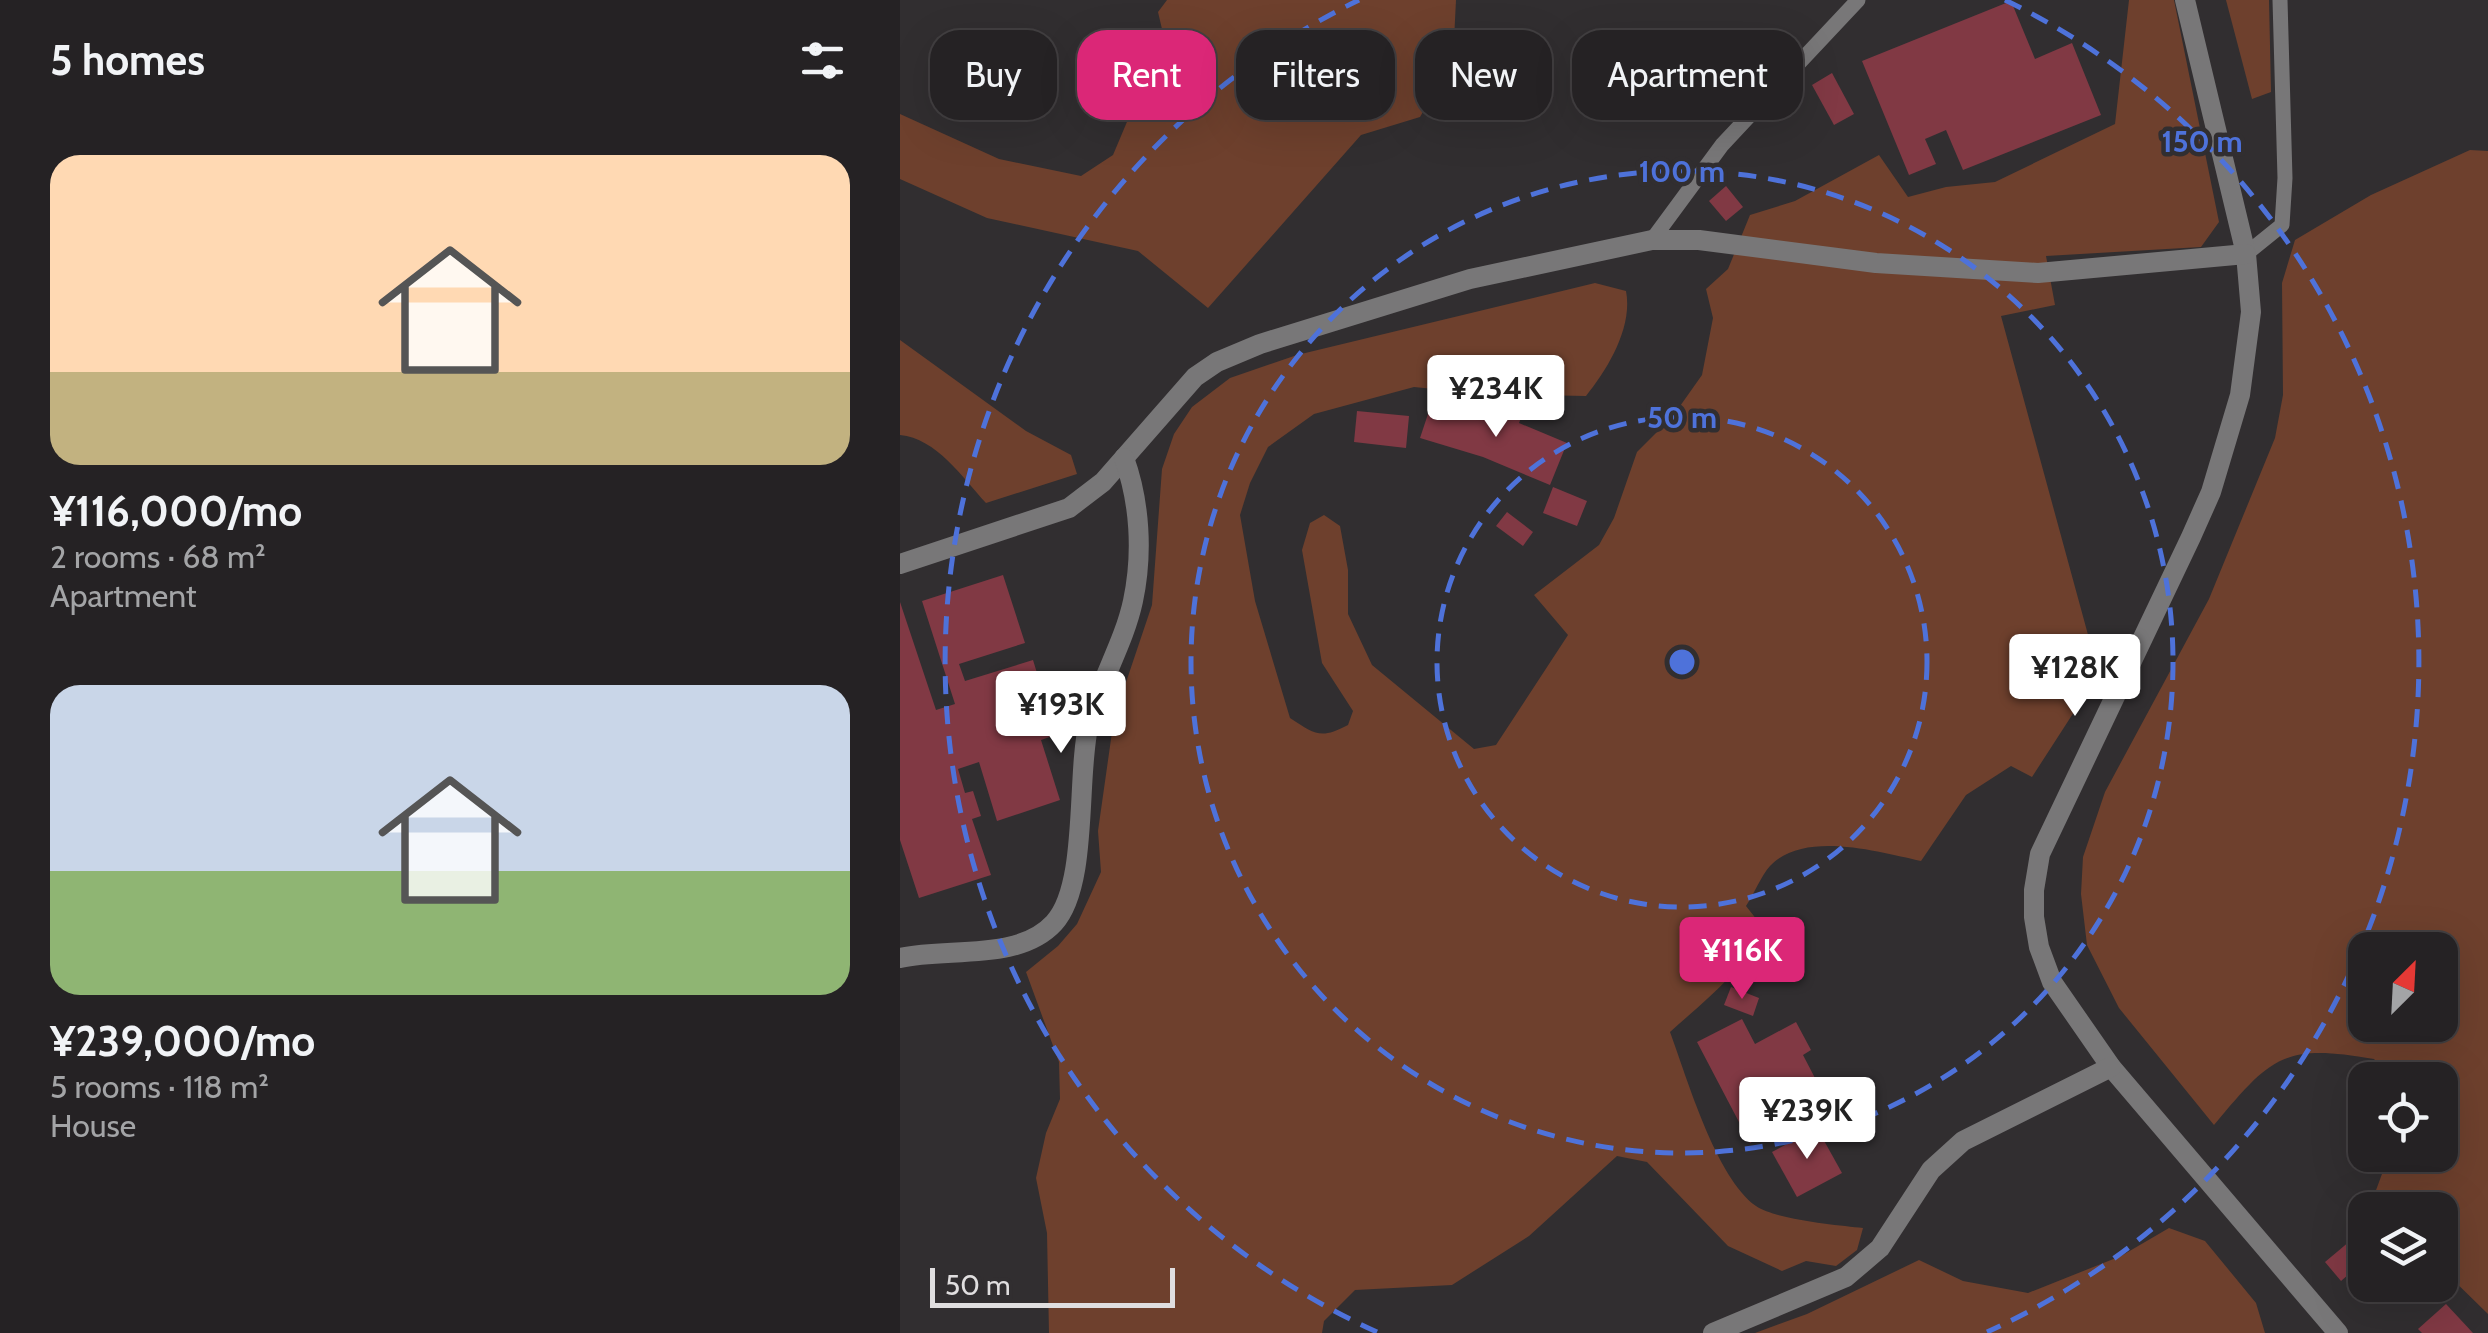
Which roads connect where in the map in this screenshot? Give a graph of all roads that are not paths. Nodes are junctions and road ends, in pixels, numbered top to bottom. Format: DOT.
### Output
graph roads {
  1 [pos="1858,0"];
  2 [pos="2185,0"];
  3 [pos="2280,0"];
  4 [pos="1652,240"];
  5 [pos="2246,254"];
  6 [pos="1124,458"];
  7 [pos="900,564"];
  8 [pos="900,958"];
  9 [pos="2111,1067"];
  10 [pos="1713,1333"];
  11 [pos="2338,1333"];
  1 -- 4 [label="lane"];
  2 -- 5 [label="street"];
  3 -- 5 [label="lane"];
  4 -- 5 [label="street"];
  4 -- 6 [label="street"];
  5 -- 9 [label="street"];
  6 -- 7 [label="street"];
  6 -- 8 [label="street"];
  9 -- 10 [label="street"];
  9 -- 11 [label="street"];
}
